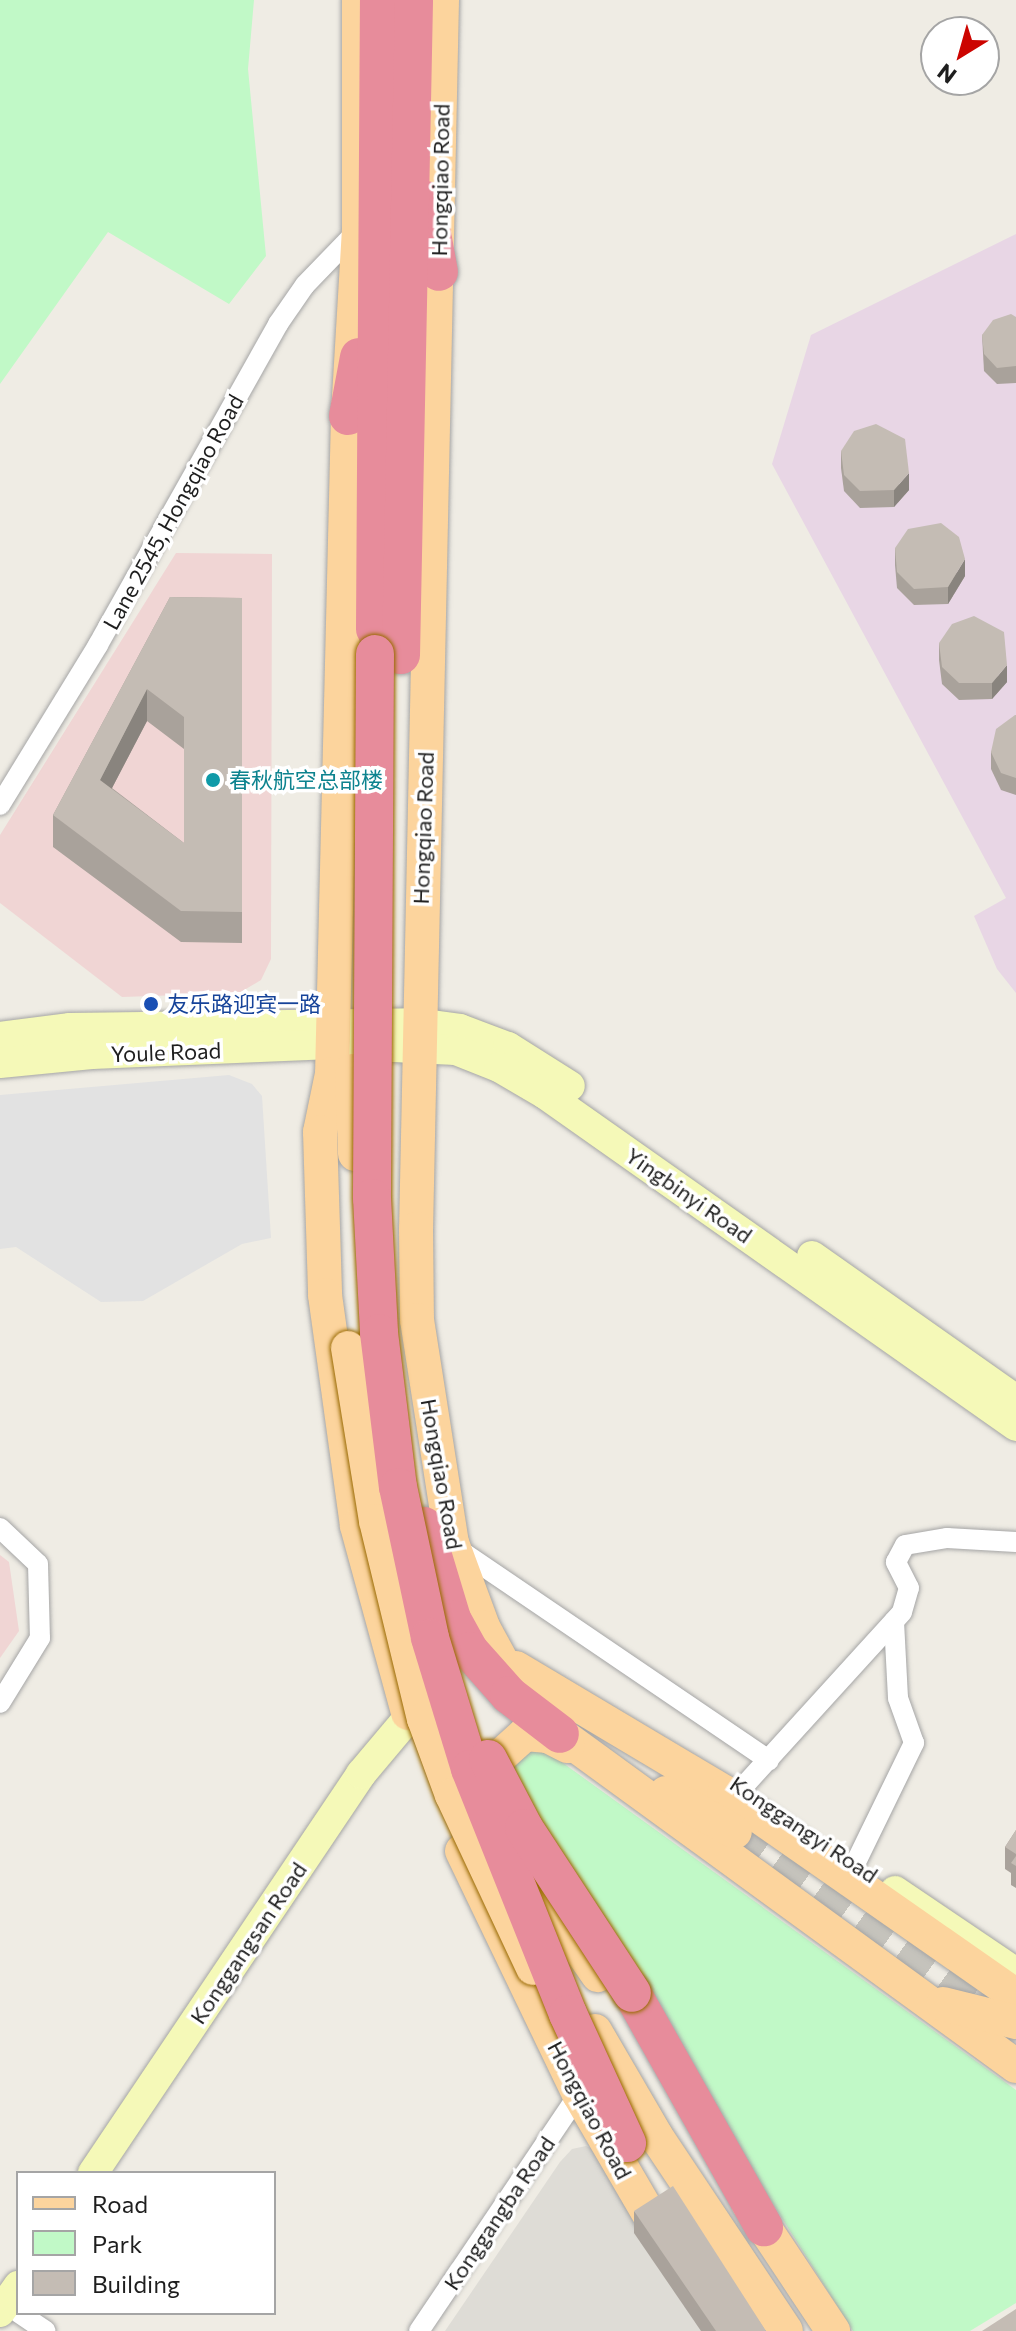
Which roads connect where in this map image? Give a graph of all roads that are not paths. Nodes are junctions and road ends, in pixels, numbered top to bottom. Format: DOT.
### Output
graph roads {
  1 [pos="359,0"];
  2 [pos="379,0"];
  3 [pos="414,0"];
  4 [pos="442,0"];
  5 [pos="411,122"];
  6 [pos="368,238"];
  7 [pos="439,272"];
  8 [pos="348,416"];
  9 [pos="388,654"];
  10 [pos="0,805"];
  11 [pos="417,1034"];
  12 [pos="0,1037"];
  13 [pos="337,1052"];
  14 [pos="0,1063"];
  15 [pos="1016,1400"];
  16 [pos="1016,1426"];
  17 [pos="416,1489"];
  18 [pos="0,1528"];
  19 [pos="1016,1542"];
  20 [pos="452,1543"];
  21 [pos="414,1561"];
  22 [pos="894,1621"];
  23 [pos="489,1636"];
  24 [pos="0,1703"];
  25 [pos="409,1717"];
  26 [pos="570,1721"];
  27 [pos="769,1760"];
  28 [pos="597,1761"];
  29 [pos="743,1787"];
  30 [pos="493,1819"];
  31 [pos="735,1832"];
  32 [pos="855,1864"];
  33 [pos="1016,1973"];
  34 [pos="1016,1996"];
  35 [pos="927,2000"];
  36 [pos="1016,2022"];
  37 [pos="1016,2066"];
  38 [pos="579,2094"];
  39 [pos="627,2143"];
  40 [pos="94,2171"];
  41 [pos="717,2226"];
  42 [pos="764,2227"];
  43 [pos="24,2315"];
  44 [pos="46,2331"];
  45 [pos="419,2331"];
  46 [pos="786,2331"];
  47 [pos="833,2331"];
  1 -- 6 [label="main road"];
  2 -- 6 [label="highway"];
  3 -- 5 [label="highway"];
  4 -- 7 [label="main road, Hongqiao Road"];
  5 -- 7 [label="highway"];
  5 -- 9 [label="highway"];
  6 -- 8 [label="highway"];
  6 -- 9 [label="highway"];
  6 -- 10 [label="street, Lane 2545, Hongqiao Road"];
  7 -- 11 [label="main road, Hongqiao Road"];
  8 -- 13 [label="main road, Hongqiao Road"];
  9 -- 17 [label="highway"];
  9 -- 21 [label="highway, bridge"];
  11 -- 13 [label="main road, Yingbinyi Road"];
  11 -- 15 [label="main road, Yingbinyi Road"];
  11 -- 16 [label="main road, Yingbinyi Road"];
  11 -- 20 [label="main road, Hongqiao Road"];
  12 -- 13 [label="main road, Youle Road"];
  13 -- 14 [label="main road, Youle Road"];
  13 -- 25 [label="main road, Hongqiao Road"];
  13 -- 30 [label="main road"];
  13 -- 39 [label="main road, Hongqiao Road, bridge"];
  17 -- 23 [label="highway"];
  17 -- 26 [label="highway"];
  18 -- 24 [label="street"];
  19 -- 22 [label="street"];
  20 -- 23 [label="main road, Hongqiao Road"];
  20 -- 27 [label="street"];
  21 -- 39 [label="highway, bridge"];
  21 -- 42 [label="highway, bridge"];
  22 -- 27 [label="street"];
  22 -- 32 [label="street"];
  23 -- 26 [label="main road, Hongqiao Road"];
  25 -- 38 [label="main road, Hongqiao Road"];
  25 -- 40 [label="main road, Konggangsan Road"];
  26 -- 28 [label="main road, Hongqiao Road"];
  26 -- 29 [label="main road, Konggangyi Road"];
  26 -- 31 [label="main road"];
  26 -- 34 [label="main road, Hongqiao Road"];
  27 -- 29 [label="street"];
  28 -- 30 [label="main road"];
  28 -- 35 [label="main road, Hongqiao Road"];
  29 -- 32 [label="main road, Konggangyi Road"];
  30 -- 41 [label="main road"];
  30 -- 42 [label="main road"];
  32 -- 33 [label="main road, Konggangyi Road"];
  35 -- 36 [label="main road"];
  35 -- 37 [label="main road, Hongqiao Road"];
  38 -- 39 [label="main road, Hongqiao Road"];
  38 -- 41 [label="main road"];
  38 -- 45 [label="street, Konggangba Road"];
  41 -- 46 [label="main road"];
  42 -- 47 [label="main road"];
  43 -- 44 [label="street"];
}
